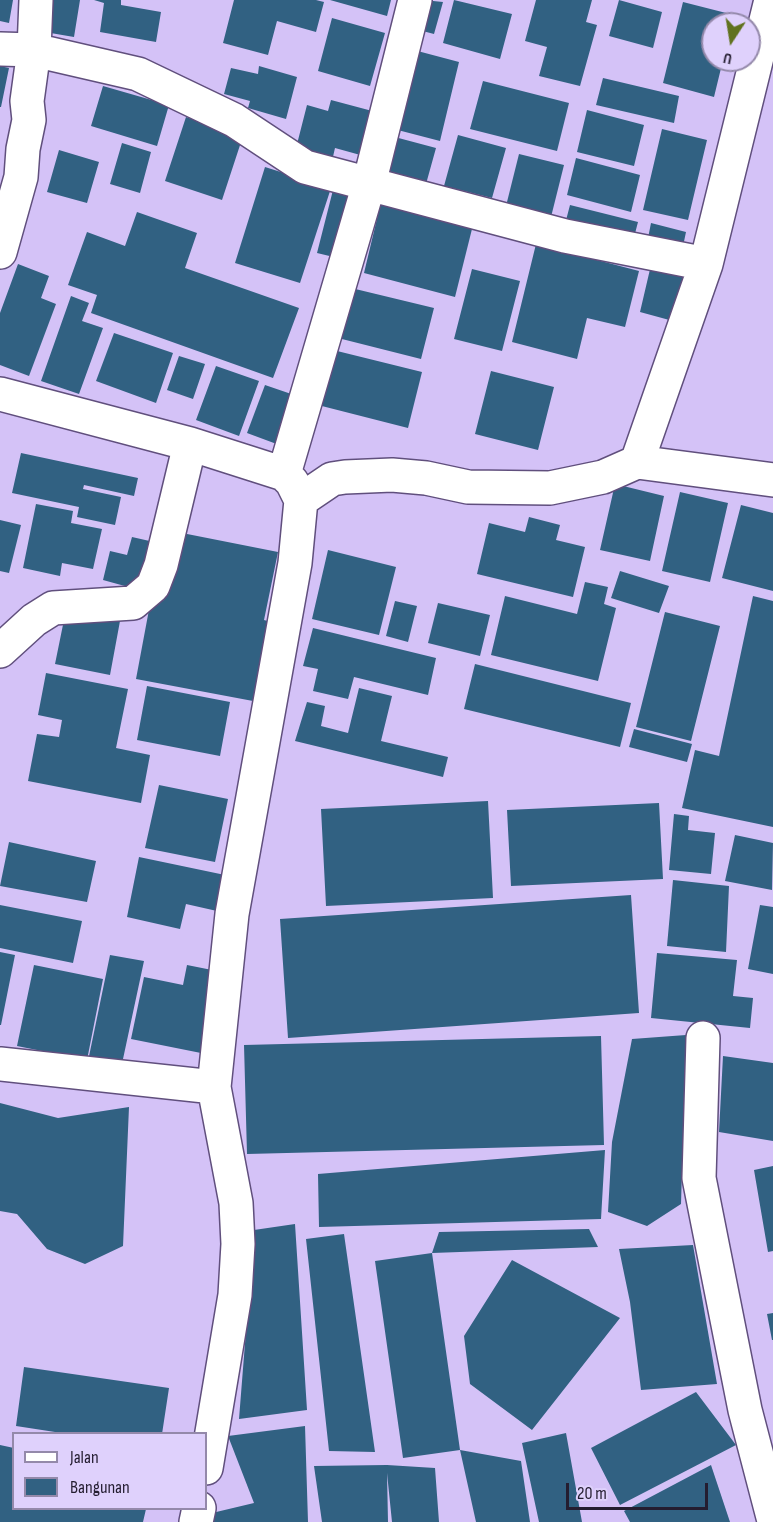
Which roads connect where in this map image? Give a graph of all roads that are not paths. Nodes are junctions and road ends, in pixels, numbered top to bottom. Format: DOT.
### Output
graph roads {
  1 [pos="36,0"];
  2 [pos="415,0"];
  3 [pos="771,0"];
  4 [pos="0,49"];
  5 [pos="34,50"];
  6 [pos="369,184"];
  7 [pos="0,252"];
  8 [pos="706,264"];
  9 [pos="0,394"];
  10 [pos="190,444"];
  11 [pos="637,462"];
  12 [pos="773,480"];
  13 [pos="292,487"];
  14 [pos="0,651"];
  15 [pos="703,1038"];
  16 [pos="0,1064"];
  17 [pos="214,1087"];
  18 [pos="207,1462"];
  19 [pos="773,1517"];
  1 -- 5 [label="street"];
  2 -- 6 [label="street"];
  3 -- 8 [label="street"];
  4 -- 5 [label="street"];
  5 -- 6 [label="street"];
  5 -- 7 [label="street"];
  6 -- 8 [label="street"];
  6 -- 13 [label="street"];
  8 -- 11 [label="street"];
  9 -- 10 [label="street"];
  10 -- 13 [label="street"];
  10 -- 14 [label="street"];
  11 -- 12 [label="street"];
  11 -- 13 [label="street"];
  13 -- 17 [label="street"];
  15 -- 19 [label="street"];
  16 -- 17 [label="street"];
  17 -- 18 [label="street"];
}
